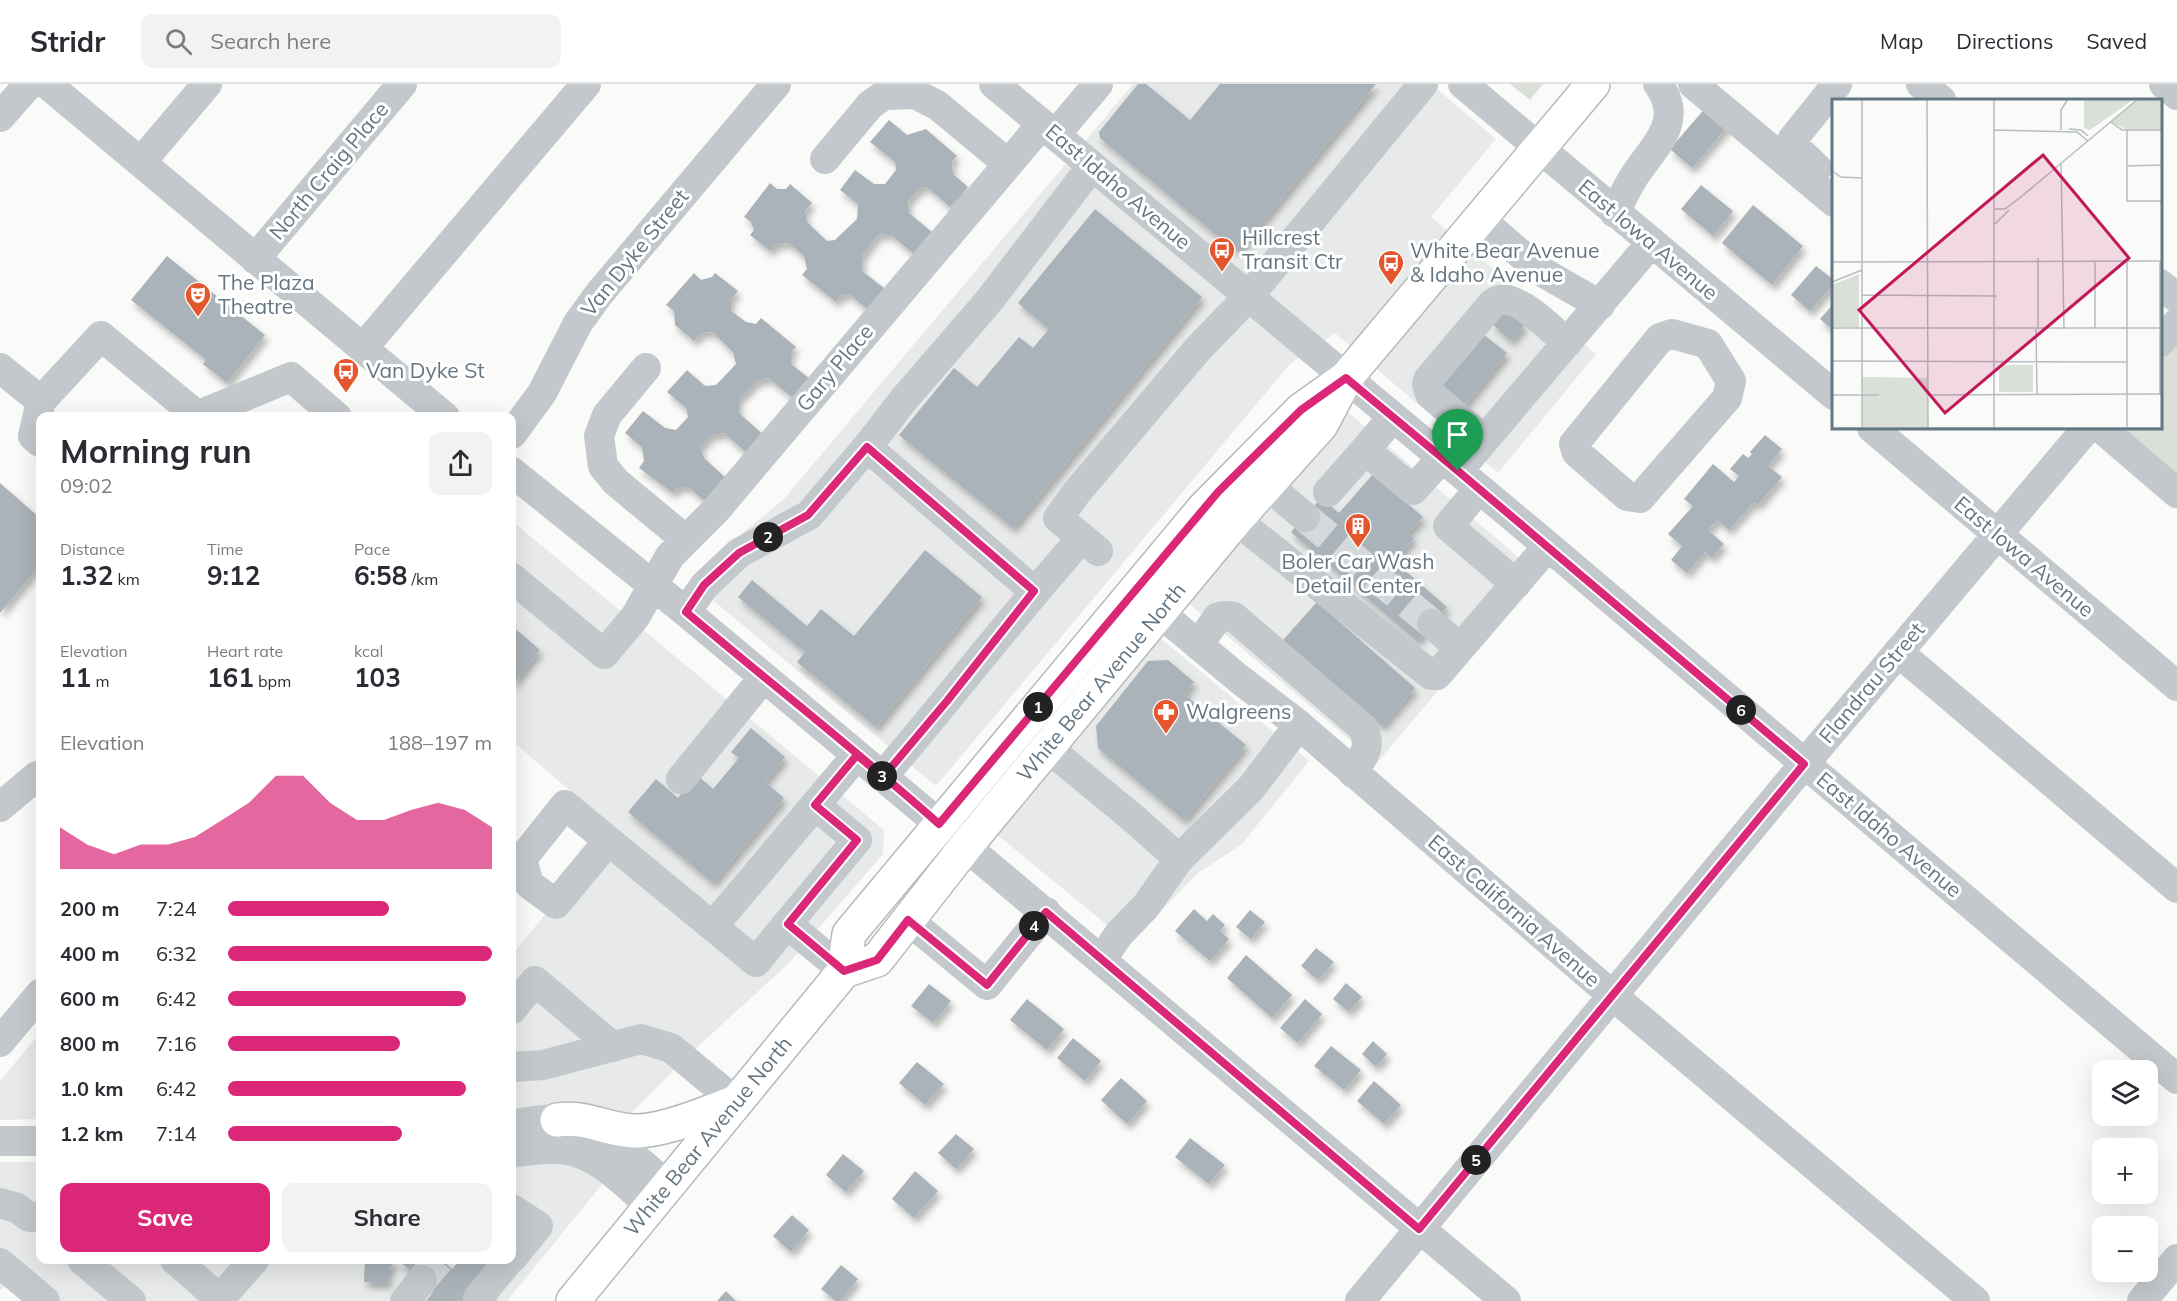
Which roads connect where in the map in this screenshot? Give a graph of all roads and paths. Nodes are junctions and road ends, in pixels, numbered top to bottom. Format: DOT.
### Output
graph roads {
  1 [pos="29,84"];
  2 [pos="47,84"];
  3 [pos="207,84"];
  4 [pos="402,84"];
  5 [pos="586,84"];
  6 [pos="776,84"];
  7 [pos="994,84"];
  8 [pos="1098,84"];
  9 [pos="1423,84"];
  10 [pos="1463,84"];
  11 [pos="1593,84"];
  12 [pos="1658,84"];
  13 [pos="1693,84"];
  14 [pos="1921,84"];
  15 [pos="2164,84"];
  16 [pos="1833,93"];
  17 [pos="2177,95"];
  18 [pos="1940,99"];
  19 [pos="0,117"];
  20 [pos="1049,130"];
  21 [pos="1539,149"];
  22 [pos="825,159"];
  23 [pos="141,162"];
  24 [pos="1007,164"];
  25 [pos="1092,166"];
  26 [pos="1832,181"];
  27 [pos="1832,201"];
  28 [pos="1615,213"];
  29 [pos="1480,219"];
  30 [pos="1652,242"];
  31 [pos="255,259"];
  32 [pos="2162,286"];
  33 [pos="1249,296"];
  34 [pos="2177,298"];
  35 [pos="1600,305"];
  36 [pos="1735,311"];
  37 [pos="2177,323"];
  38 [pos="2162,340"];
  39 [pos="1567,344"];
  40 [pos="1708,344"];
  41 [pos="363,348"];
  42 [pos="0,368"];
  43 [pos="646,368"];
  44 [pos="1346,378"];
  45 [pos="1832,394"];
  46 [pos="41,401"];
  47 [pos="38,412"];
  48 [pos="194,412"];
  49 [pos="206,412"];
  50 [pos="331,412"];
  51 [pos="440,412"];
  52 [pos="1394,417"];
  53 [pos="36,422"];
  54 [pos="516,429"];
  55 [pos="1873,429"];
  56 [pos="2086,429"];
  57 [pos="2102,429"];
  58 [pos="36,438"];
  59 [pos="1484,440"];
  60 [pos="867,447"];
  61 [pos="1365,450"];
  62 [pos="1460,473"];
  63 [pos="516,475"];
  64 [pos="1266,485"];
  65 [pos="1328,492"];
  66 [pos="2177,493"];
  67 [pos="1305,517"];
  68 [pos="1236,520"];
  69 [pos="1998,534"];
  70 [pos="686,540"];
  71 [pos="1548,546"];
  72 [pos="516,581"];
  73 [pos="1516,584"];
  74 [pos="653,586"];
  75 [pos="1034,591"];
  76 [pos="1135,592"];
  77 [pos="686,612"];
  78 [pos="1160,613"];
  79 [pos="1432,624"];
  80 [pos="1265,644"];
  81 [pos="1198,645"];
  82 [pos="1460,648"];
  83 [pos="1898,652"];
  84 [pos="764,677"];
  85 [pos="1238,678"];
  86 [pos="2177,686"];
  87 [pos="1299,725"];
  88 [pos="1048,748"];
  89 [pos="857,755"];
  90 [pos="1804,764"];
  91 [pos="1353,773"];
  92 [pos="36,777"];
  93 [pos="883,777"];
  94 [pos="681,779"];
  95 [pos="815,805"];
  96 [pos="0,807"];
  97 [pos="939,824"];
  98 [pos="608,841"];
  99 [pos="966,846"];
  100 [pos="1179,860"];
  101 [pos="2177,888"];
  102 [pos="1046,912"];
  103 [pos="908,920"];
  104 [pos="788,924"];
  105 [pos="713,927"];
  106 [pos="1102,959"];
  107 [pos="844,971"];
  108 [pos="1612,995"];
  109 [pos="36,999"];
  110 [pos="516,1004"];
  111 [pos="0,1042"];
  112 [pos="613,1047"];
  113 [pos="516,1067"];
  114 [pos="2177,1079"];
  115 [pos="736,1102"];
  116 [pos="557,1120"];
  117 [pos="516,1124"];
  118 [pos="0,1141"];
  119 [pos="36,1141"];
  120 [pos="516,1152"];
  121 [pos="660,1196"];
  122 [pos="0,1203"];
  123 [pos="516,1212"];
  124 [pos="36,1219"];
  125 [pos="1419,1229"];
  126 [pos="516,1252"];
  127 [pos="2177,1259"];
  128 [pos="0,1263"];
  129 [pos="87,1264"];
  130 [pos="179,1264"];
  131 [pos="250,1264"];
  132 [pos="506,1264"];
  133 [pos="219,1300"];
  134 [pos="478,1300"];
  135 [pos="45,1301"];
  136 [pos="131,1301"];
  137 [pos="573,1301"];
  138 [pos="1360,1301"];
  139 [pos="1506,1301"];
  140 [pos="1976,1301"];
  141 [pos="2142,1301"];
  1 -- 19 [label="street"];
  2 -- 23 [label="street"];
  3 -- 23 [label="street"];
  4 -- 31 [label="street, North Craig Place"];
  5 -- 41 [label="street"];
  6 -- 54 [label="street, Van Dyke Street"];
  7 -- 20 [label="street, East Idaho Avenue"];
  8 -- 20 [label="street, Gary Place"];
  9 -- 33 [label="street"];
  10 -- 21 [label="street, East Iowa Avenue"];
  11 -- 21 [label="main road, White Bear Avenue North"];
  12 -- 28 [label="street"];
  13 -- 27 [label="street"];
  14 -- 18 [label="street"];
  15 -- 17 [label="street"];
  16 -- 26 [label="street"];
  20 -- 24 [label="street, Gary Place"];
  20 -- 25 [label="street, East Idaho Avenue"];
  21 -- 28 [label="street, East Iowa Avenue"];
  21 -- 29 [label="main road, White Bear Avenue North"];
  22 -- 24 [label="street"];
  23 -- 31 [label="street"];
  24 -- 70 [label="street, Gary Place"];
  25 -- 33 [label="street, East Idaho Avenue"];
  25 -- 60 [label="street"];
  28 -- 30 [label="street, East Iowa Avenue"];
  29 -- 35 [label="street"];
  29 -- 44 [label="main road, White Bear Avenue North"];
  30 -- 35 [label="street"];
  30 -- 36 [label="street, East Iowa Avenue"];
  31 -- 41 [label="street"];
  32 -- 34 [label="street"];
  33 -- 44 [label="street, East Idaho Avenue"];
  33 -- 75 [label="street"];
  35 -- 39 [label="street"];
  36 -- 40 [label="street"];
  36 -- 45 [label="street, East Iowa Avenue"];
  37 -- 38 [label="street"];
  39 -- 59 [label="street"];
  39 -- 59 [label="street"];
  40 -- 40 [label="street"];
  41 -- 51 [label="street"];
  42 -- 46 [label="street"];
  43 -- 70 [label="street"];
  44 -- 52 [label="street, East Idaho Avenue"];
  44 -- 64 [label="main road, White Bear Avenue North"];
  44 -- 76 [label="main road, White Bear Avenue North"];
  46 -- 47 [label="street"];
  46 -- 48 [label="street"];
  49 -- 50 [label="street"];
  52 -- 61 [label="street"];
  52 -- 62 [label="street, East Idaho Avenue"];
  53 -- 58 [label="street"];
  55 -- 69 [label="street, East Iowa Avenue"];
  56 -- 69 [label="street, Flandrau Street"];
  57 -- 66 [label="street"];
  59 -- 62 [label="street"];
  60 -- 75 [label="street"];
  60 -- 77 [label="street"];
  61 -- 62 [label="street"];
  61 -- 65 [label="street"];
  62 -- 71 [label="street, East Idaho Avenue"];
  62 -- 73 [label="street"];
  63 -- 74 [label="street"];
  64 -- 67 [label="street"];
  64 -- 68 [label="main road, White Bear Avenue North"];
  68 -- 78 [label="main road, White Bear Avenue North"];
  68 -- 82 [label="street"];
  69 -- 83 [label="street, Flandrau Street"];
  69 -- 86 [label="street, East Iowa Avenue"];
  70 -- 74 [label="street, Gary Place"];
  71 -- 73 [label="street"];
  71 -- 90 [label="street, East Idaho Avenue"];
  72 -- 74 [label="street, Gary Place"];
  73 -- 82 [label="street"];
  74 -- 77 [label="street"];
  75 -- 93 [label="street"];
  76 -- 78 [label="street, East California Avenue"];
  76 -- 97 [label="main road, White Bear Avenue North"];
  77 -- 84 [label="street"];
  78 -- 81 [label="street, East California Avenue"];
  78 -- 88 [label="main road, White Bear Avenue North"];
  79 -- 82 [label="street"];
  80 -- 81 [label="street"];
  80 -- 85 [label="street"];
  80 -- 91 [label="street"];
  81 -- 85 [label="street, East California Avenue"];
  83 -- 90 [label="street, Flandrau Street"];
  83 -- 101 [label="street"];
  84 -- 89 [label="street"];
  84 -- 94 [label="street"];
  85 -- 87 [label="street, East California Avenue"];
  87 -- 91 [label="street, East California Avenue"];
  87 -- 100 [label="street"];
  88 -- 99 [label="main road, White Bear Avenue North"];
  88 -- 100 [label="street"];
  89 -- 93 [label="street"];
  89 -- 95 [label="street"];
  90 -- 108 [label="street, Flandrau Street"];
  90 -- 114 [label="street, East Idaho Avenue"];
  91 -- 108 [label="street, East California Avenue"];
  92 -- 96 [label="street"];
  93 -- 97 [label="street"];
  95 -- 104 [label="street"];
  95 -- 105 [label="street"];
  97 -- 99 [label="street"];
  97 -- 107 [label="main road, White Bear Avenue North"];
  98 -- 105 [label="street"];
  99 -- 102 [label="street"];
  99 -- 103 [label="main road, White Bear Avenue North"];
  100 -- 106 [label="street"];
  102 -- 103 [label="street"];
  102 -- 106 [label="street"];
  103 -- 107 [label="main road, White Bear Avenue North"];
  104 -- 105 [label="street"];
  104 -- 107 [label="street"];
  106 -- 125 [label="street"];
  107 -- 115 [label="main road, White Bear Avenue North"];
  108 -- 125 [label="street, Flandrau Street"];
  108 -- 140 [label="street, East California Avenue"];
  109 -- 111 [label="street"];
  110 -- 112 [label="street"];
  112 -- 113 [label="street"];
  112 -- 115 [label="street"];
  115 -- 116 [label="main road"];
  115 -- 121 [label="main road, White Bear Avenue North"];
  116 -- 117 [label="street"];
  116 -- 121 [label="street"];
  118 -- 119 [label="street"];
  120 -- 121 [label="street"];
  121 -- 137 [label="main road, White Bear Avenue North"];
  122 -- 124 [label="street"];
  123 -- 126 [label="street"];
  125 -- 138 [label="street, Flandrau Street"];
  125 -- 139 [label="street"];
  127 -- 141 [label="street"];
  128 -- 135 [label="street"];
  129 -- 136 [label="street"];
  130 -- 133 [label="street"];
  131 -- 133 [label="street"];
  132 -- 134 [label="street"];
}
